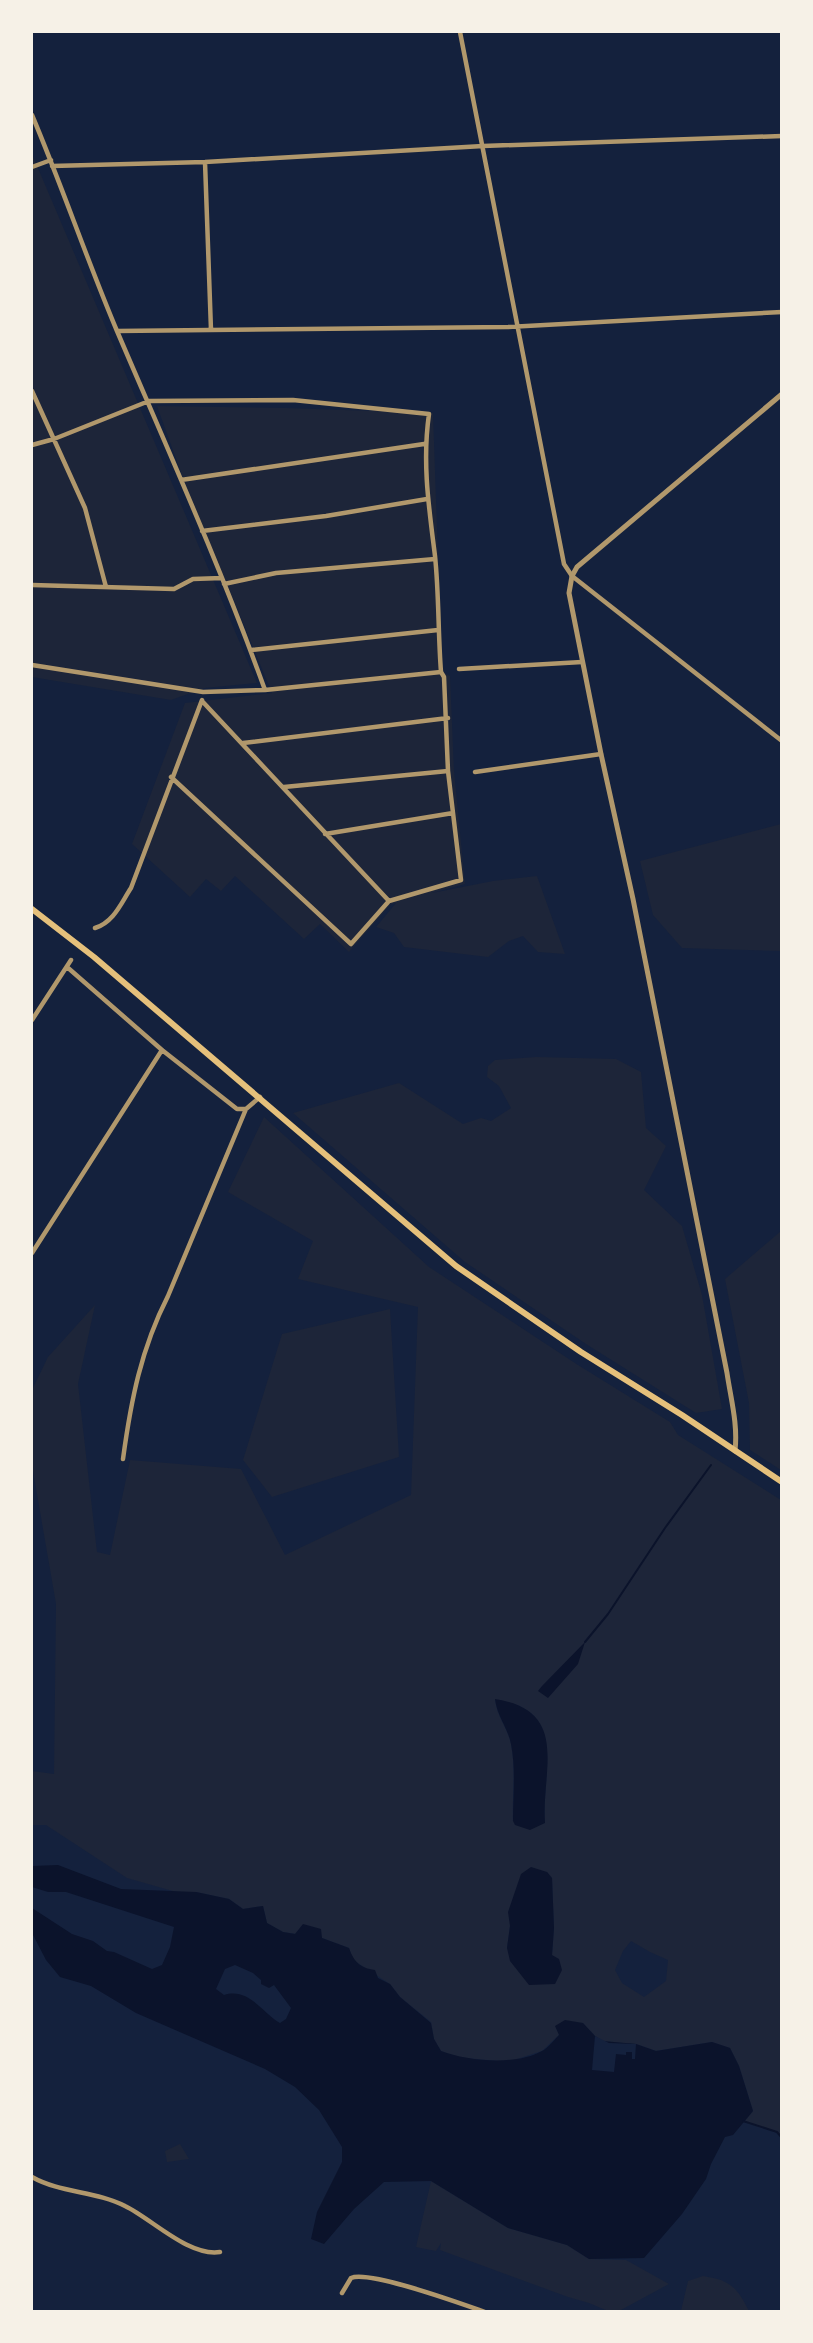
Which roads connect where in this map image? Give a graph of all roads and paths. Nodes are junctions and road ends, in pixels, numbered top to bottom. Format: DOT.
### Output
graph roads {
  1 [pos="460,32"];
  2 [pos="32,115"];
  3 [pos="782,136"];
  4 [pos="483,146"];
  5 [pos="51,159"];
  6 [pos="205,162"];
  7 [pos="32,166"];
  8 [pos="52,166"];
  9 [pos="782,312"];
  10 [pos="518,327"];
  11 [pos="211,330"];
  12 [pos="117,331"];
  13 [pos="32,391"];
  14 [pos="782,394"];
  15 [pos="149,401"];
  16 [pos="54,439"];
  17 [pos="424,444"];
  18 [pos="32,445"];
  19 [pos="181,480"];
  20 [pos="427,499"];
  21 [pos="202,531"];
  22 [pos="435,559"];
  23 [pos="572,576"];
  24 [pos="222,578"];
  25 [pos="224,584"];
  26 [pos="32,585"];
  27 [pos="106,587"];
  28 [pos="438,630"];
  29 [pos="251,650"];
  30 [pos="582,662"];
  31 [pos="32,665"];
  32 [pos="459,669"];
  33 [pos="441,672"];
  34 [pos="265,690"];
  35 [pos="203,692"];
  36 [pos="202,701"];
  37 [pos="448,718"];
  38 [pos="782,741"];
  39 [pos="243,743"];
  40 [pos="601,754"];
  41 [pos="448,771"];
  42 [pos="475,772"];
  43 [pos="171,777"];
  44 [pos="284,788"];
  45 [pos="453,813"];
  46 [pos="325,834"];
  47 [pos="389,901"];
  48 [pos="32,909"];
  49 [pos="95,928"];
  50 [pos="71,960"];
  51 [pos="67,967"];
  52 [pos="32,1020"];
  53 [pos="162,1050"];
  54 [pos="260,1097"];
  55 [pos="246,1109"];
  56 [pos="32,1253"];
  57 [pos="735,1451"];
  58 [pos="123,1459"];
  59 [pos="782,1482"];
  60 [pos="32,2177"];
  61 [pos="220,2252"];
  62 [pos="342,2292"];
  63 [pos="485,2312"];
  1 -- 4 [label="street"];
  2 -- 5 [label="street"];
  3 -- 4 [label="street"];
  4 -- 6 [label="street"];
  4 -- 10 [label="street"];
  5 -- 7 [label="street"];
  5 -- 8 [label="street"];
  6 -- 8 [label="street"];
  6 -- 11 [label="street"];
  8 -- 12 [label="street"];
  9 -- 10 [label="street"];
  10 -- 11 [label="street"];
  10 -- 23 [label="street"];
  11 -- 12 [label="street"];
  12 -- 15 [label="street"];
  13 -- 16 [label="street"];
  14 -- 23 [label="street"];
  15 -- 16 [label="street"];
  15 -- 17 [label="street"];
  15 -- 19 [label="street"];
  16 -- 18 [label="street"];
  16 -- 27 [label="street"];
  17 -- 19 [label="street"];
  17 -- 20 [label="street"];
  19 -- 21 [label="street"];
  20 -- 21 [label="street"];
  20 -- 22 [label="street"];
  21 -- 24 [label="street"];
  22 -- 25 [label="street"];
  22 -- 28 [label="street"];
  23 -- 30 [label="street"];
  23 -- 38 [label="street"];
  24 -- 25 [label="street"];
  24 -- 27 [label="street"];
  25 -- 29 [label="street"];
  26 -- 27 [label="street"];
  28 -- 29 [label="street"];
  28 -- 33 [label="street"];
  29 -- 34 [label="street"];
  30 -- 32 [label="street"];
  30 -- 40 [label="street"];
  31 -- 35 [label="street"];
  33 -- 34 [label="street"];
  33 -- 37 [label="street"];
  34 -- 35 [label="street"];
  35 -- 36 [label="street"];
  36 -- 39 [label="street"];
  36 -- 43 [label="street"];
  37 -- 39 [label="street"];
  37 -- 41 [label="street"];
  39 -- 44 [label="street"];
  40 -- 42 [label="street"];
  40 -- 57 [label="street"];
  41 -- 44 [label="street"];
  41 -- 45 [label="street"];
  43 -- 47 [label="street"];
  43 -- 49 [label="street"];
  44 -- 46 [label="street"];
  45 -- 46 [label="street"];
  45 -- 47 [label="street"];
  46 -- 47 [label="street"];
  48 -- 54 [label="main road"];
  50 -- 51 [label="street"];
  51 -- 52 [label="street"];
  51 -- 53 [label="street"];
  53 -- 55 [label="street"];
  53 -- 56 [label="street"];
  54 -- 55 [label="street"];
  54 -- 57 [label="main road"];
  55 -- 58 [label="street"];
  57 -- 59 [label="main road"];
  60 -- 61 [label="street"];
  62 -- 63 [label="street"];
}
